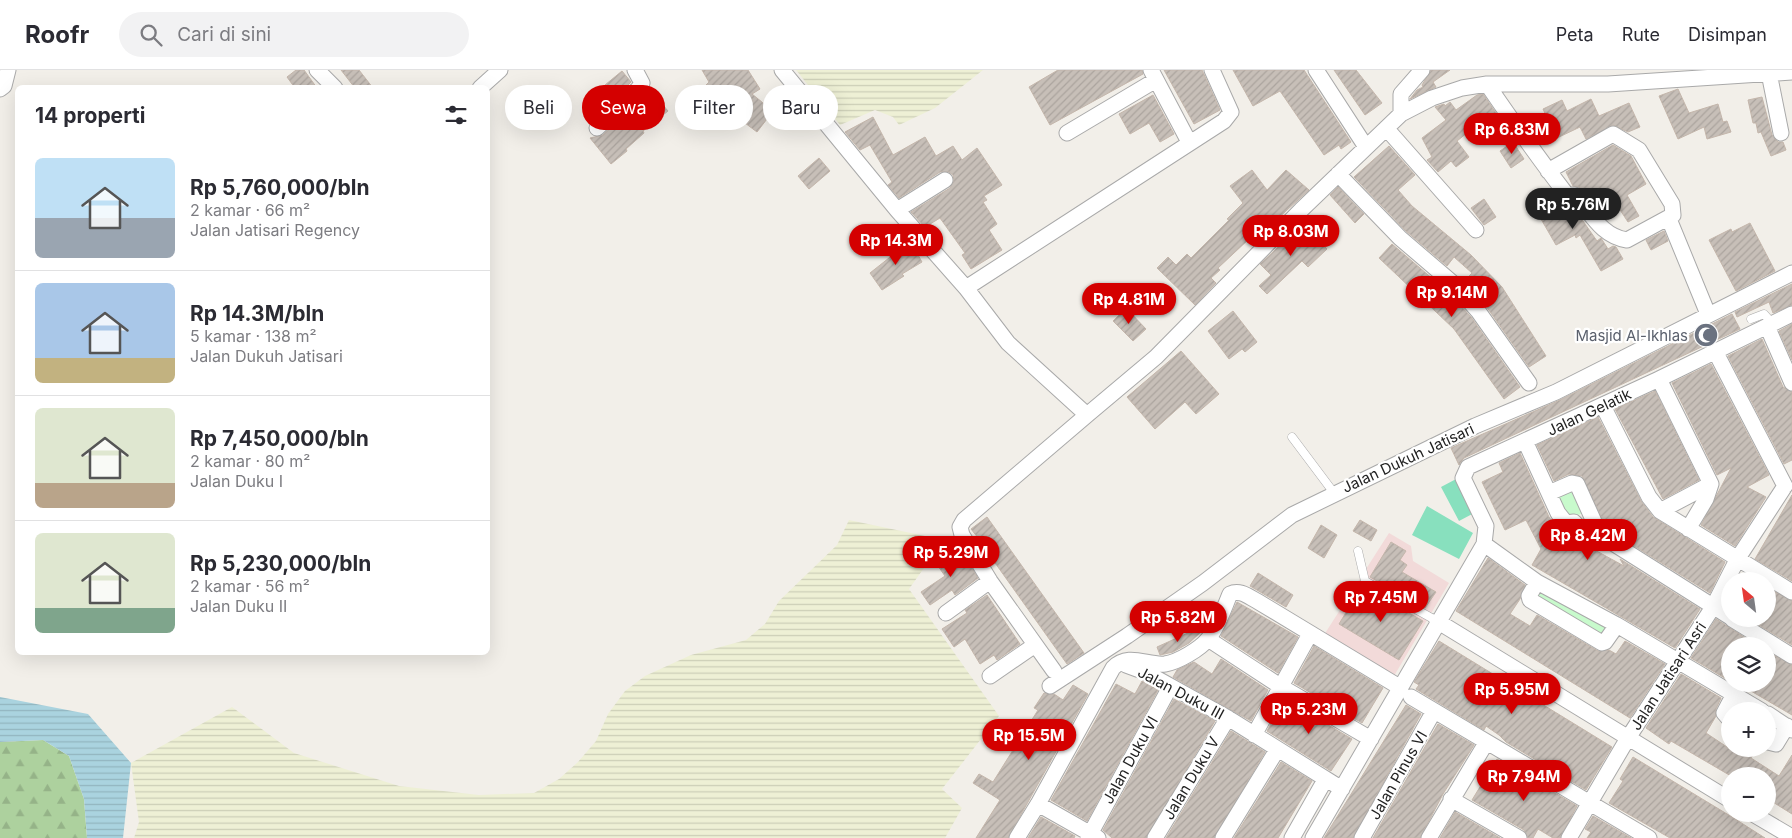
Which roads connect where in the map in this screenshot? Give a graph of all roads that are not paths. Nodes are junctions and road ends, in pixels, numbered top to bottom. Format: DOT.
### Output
graph roads {
  1 [pos="8,70"];
  2 [pos="317,70"];
  3 [pos="500,70"];
  4 [pos="635,70"];
  5 [pos="782,70"];
  6 [pos="1212,70"];
  7 [pos="1316,70"];
  8 [pos="1422,70"];
  9 [pos="1749,72"];
  10 [pos="1792,72"];
  11 [pos="1769,73"];
  12 [pos="1154,75"];
  13 [pos="1487,84"];
  14 [pos="332,85"];
  15 [pos="483,85"];
  16 [pos="640,85"];
  17 [pos="0,89"];
  18 [pos="1401,114"];
  19 [pos="1386,128"];
  20 [pos="1067,133"];
  21 [pos="1781,133"];
  22 [pos="1188,142"];
  23 [pos="1366,147"];
  24 [pos="1548,171"];
  25 [pos="1338,174"];
  26 [pos="945,180"];
  27 [pos="897,210"];
  28 [pos="1669,219"];
  29 [pos="1476,230"];
  30 [pos="1792,273"];
  31 [pos="966,288"];
  32 [pos="1708,314"];
  33 [pos="1792,314"];
  34 [pos="1752,319"];
  35 [pos="1770,325"];
  36 [pos="1715,351"];
  37 [pos="1659,379"];
  38 [pos="1792,381"];
  39 [pos="1529,382"];
  40 [pos="1603,406"];
  41 [pos="1087,415"];
  42 [pos="1292,437"];
  43 [pos="1525,441"];
  44 [pos="1711,484"];
  45 [pos="1789,486"];
  46 [pos="1334,493"];
  47 [pos="1549,493"];
  48 [pos="1660,511"];
  49 [pos="1688,529"];
  50 [pos="1600,535"];
  51 [pos="1484,544"];
  52 [pos="1358,551"];
  53 [pos="1738,558"];
  54 [pos="990,581"];
  55 [pos="1537,582"];
  56 [pos="1790,588"];
  57 [pos="1713,607"];
  58 [pos="1721,612"];
  59 [pos="946,613"];
  60 [pos="1438,621"];
  61 [pos="1617,625"];
  62 [pos="1747,628"];
  63 [pos="1310,634"];
  64 [pos="1208,639"];
  65 [pos="1036,645"];
  66 [pos="1792,656"];
  67 [pos="1678,662"];
  68 [pos="1120,663"];
  69 [pos="1054,671"];
  70 [pos="990,676"];
  71 [pos="1050,686"];
  72 [pos="1280,686"];
  73 [pos="1170,687"];
  74 [pos="1406,693"];
  75 [pos="1734,694"];
  76 [pos="1730,702"];
  77 [pos="1747,702"];
  78 [pos="1434,711"];
  79 [pos="1228,718"];
  80 [pos="1776,719"];
  81 [pos="1790,728"];
  82 [pos="1254,735"];
  83 [pos="1628,738"];
  84 [pos="1370,739"];
  85 [pos="1486,743"];
  86 [pos="1776,744"];
  87 [pos="1276,750"];
  88 [pos="1325,780"];
  89 [pos="1342,789"];
  90 [pos="1721,795"];
  91 [pos="1451,799"];
  92 [pos="1038,804"];
  93 [pos="1591,804"];
  94 [pos="1767,822"];
  95 [pos="1092,836"];
  96 [pos="1647,837"];
  97 [pos="1792,837"];
  98 [pos="1017,838"];
  99 [pos="1155,838"];
  100 [pos="1223,838"];
  101 [pos="1292,838"];
  102 [pos="1314,838"];
  103 [pos="1362,838"];
  104 [pos="1429,838"];
  105 [pos="1518,838"];
  106 [pos="1569,838"];
  1 -- 17 [label="street"];
  2 -- 14 [label="street"];
  3 -- 15 [label="street"];
  4 -- 16 [label="street"];
  5 -- 27 [label="street"];
  6 -- 22 [label="street"];
  7 -- 23 [label="street"];
  8 -- 18 [label="street"];
  9 -- 11 [label="street"];
  9 -- 13 [label="street"];
  10 -- 11 [label="street"];
  11 -- 21 [label="street"];
  12 -- 20 [label="street"];
  12 -- 22 [label="street"];
  13 -- 18 [label="street"];
  13 -- 24 [label="street"];
  18 -- 19 [label="street"];
  19 -- 23 [label="street"];
  19 -- 29 [label="street"];
  22 -- 31 [label="street"];
  23 -- 25 [label="street"];
  24 -- 28 [label="street"];
  24 -- 28 [label="street"];
  25 -- 39 [label="street"];
  25 -- 41 [label="street"];
  26 -- 27 [label="street"];
  27 -- 31 [label="street"];
  28 -- 32 [label="street"];
  30 -- 32 [label="street, Jalan Dukuh Jatisari"];
  31 -- 41 [label="street"];
  32 -- 46 [label="street, Jalan Dukuh Jatisari"];
  33 -- 35 [label="street, Jalan Gelatik"];
  34 -- 35 [label="lane"];
  35 -- 36 [label="street, Jalan Gelatik"];
  35 -- 38 [label="street"];
  36 -- 37 [label="street, Jalan Gelatik"];
  36 -- 45 [label="street"];
  37 -- 40 [label="street, Jalan Gelatik"];
  37 -- 44 [label="street"];
  40 -- 43 [label="street, Jalan Gelatik"];
  40 -- 48 [label="street"];
  41 -- 54 [label="street"];
  42 -- 46 [label="lane"];
  43 -- 47 [label="street"];
  43 -- 51 [label="street, Jalan Gelatik"];
  44 -- 48 [label="street"];
  44 -- 49 [label="street"];
  45 -- 53 [label="street, Jalan Jatisari Asri"];
  46 -- 71 [label="street, Jalan Dukuh Jatisari"];
  47 -- 50 [label="street"];
  47 -- 50 [label="street"];
  48 -- 49 [label="street"];
  49 -- 53 [label="street"];
  50 -- 57 [label="street"];
  51 -- 55 [label="street"];
  51 -- 60 [label="street"];
  52 -- 60 [label="lane"];
  53 -- 56 [label="street"];
  53 -- 57 [label="street, Jalan Jatisari Asri"];
  54 -- 59 [label="street"];
  54 -- 65 [label="street"];
  55 -- 61 [label="street"];
  55 -- 61 [label="street"];
  57 -- 58 [label="street"];
  57 -- 67 [label="street, Jalan Jatisari Asri"];
  60 -- 74 [label="street"];
  60 -- 83 [label="street"];
  61 -- 67 [label="street"];
  62 -- 66 [label="street"];
  63 -- 64 [label="street"];
  63 -- 72 [label="street"];
  63 -- 74 [label="street"];
  64 -- 68 [label="street"];
  64 -- 72 [label="street"];
  65 -- 69 [label="street"];
  65 -- 70 [label="street"];
  67 -- 75 [label="street"];
  67 -- 83 [label="street, Jalan Jatisari Asri"];
  68 -- 73 [label="street, Jalan Duku III"];
  68 -- 92 [label="street"];
  72 -- 82 [label="street"];
  72 -- 84 [label="street"];
  73 -- 79 [label="street, Jalan Duku III"];
  73 -- 95 [label="street, Jalan Duku VI"];
  74 -- 78 [label="street"];
  74 -- 84 [label="street"];
  75 -- 76 [label="street"];
  75 -- 77 [label="street"];
  78 -- 85 [label="street"];
  78 -- 103 [label="street, Jalan Pinus VI"];
  79 -- 82 [label="street, Jalan Duku III"];
  79 -- 99 [label="street, Jalan Duku V"];
  80 -- 81 [label="street"];
  81 -- 86 [label="street"];
  82 -- 87 [label="street, Jalan Duku III"];
  83 -- 90 [label="street"];
  83 -- 93 [label="street, Jalan Jatisari Asri"];
  84 -- 89 [label="street"];
  85 -- 91 [label="street"];
  85 -- 93 [label="street"];
  87 -- 88 [label="street, Jalan Duku III"];
  87 -- 100 [label="street"];
  88 -- 89 [label="street, Jalan Duku III"];
  88 -- 101 [label="street"];
  89 -- 102 [label="street"];
  91 -- 104 [label="street"];
  91 -- 105 [label="street"];
  92 -- 95 [label="street"];
  92 -- 98 [label="street"];
  93 -- 96 [label="street"];
  93 -- 106 [label="street, Jalan Jatisari Asri"];
  94 -- 97 [label="street"];
}
